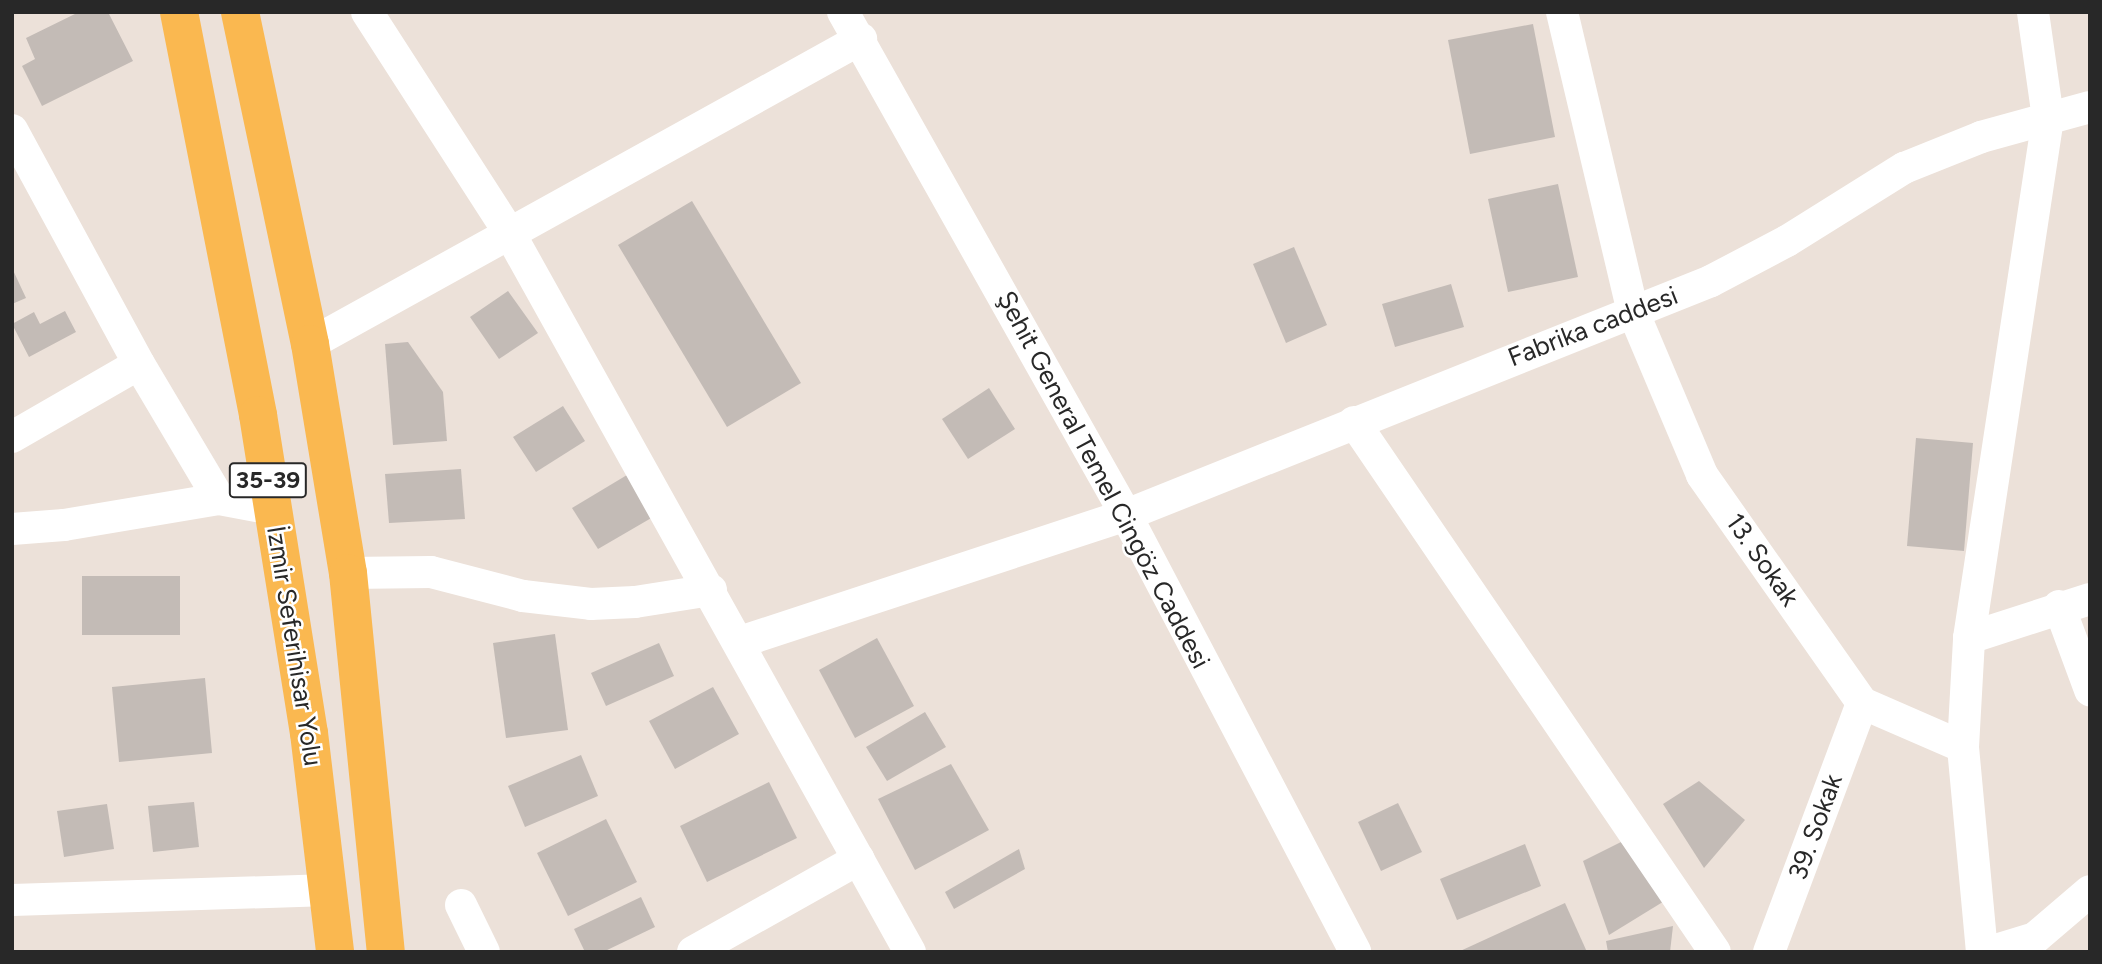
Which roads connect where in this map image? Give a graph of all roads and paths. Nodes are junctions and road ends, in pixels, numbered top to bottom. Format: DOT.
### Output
graph roads {
  1 [pos="179,12"];
  2 [pos="240,12"];
  3 [pos="367,12"];
  4 [pos="844,12"];
  5 [pos="1562,12"];
  6 [pos="2033,12"];
  7 [pos="861,39"];
  8 [pos="2090,107"];
  9 [pos="2048,118"];
  10 [pos="12,130"];
  11 [pos="510,234"];
  12 [pos="1632,309"];
  13 [pos="310,344"];
  14 [pos="139,364"];
  15 [pos="1354,422"];
  16 [pos="12,437"];
  17 [pos="219,499"];
  18 [pos="273,509"];
  19 [pos="1126,515"];
  20 [pos="12,529"];
  21 [pos="348,573"];
  22 [pos="711,590"];
  23 [pos="2090,599"];
  24 [pos="2059,606"];
  25 [pos="1969,638"];
  26 [pos="740,642"];
  27 [pos="2090,690"];
  28 [pos="1862,702"];
  29 [pos="1963,747"];
  30 [pos="859,859"];
  31 [pos="329,890"];
  32 [pos="2090,891"];
  33 [pos="12,900"];
  34 [pos="461,905"];
  35 [pos="335,952"];
  36 [pos="386,952"];
  37 [pos="484,952"];
  38 [pos="693,952"];
  39 [pos="910,952"];
  40 [pos="1355,952"];
  41 [pos="1716,952"];
  42 [pos="1769,952"];
  43 [pos="1982,952"];
  44 [pos="1989,952"];
  1 -- 18 [label="main road, İzmir Seferihisar Yolu / 35-39"];
  2 -- 13 [label="main road, İzmir Seferihisar Yolu / 35-39"];
  3 -- 11 [label="street"];
  4 -- 7 [label="street, Şehit General Temel Cingöz Caddesi"];
  5 -- 12 [label="street, 13. Sokak"];
  6 -- 9 [label="street"];
  7 -- 11 [label="street"];
  7 -- 19 [label="street, Şehit General Temel Cingöz Caddesi"];
  8 -- 9 [label="street, Fabrika caddesi"];
  9 -- 12 [label="street, Fabrika caddesi"];
  9 -- 25 [label="street"];
  10 -- 14 [label="street"];
  11 -- 13 [label="street"];
  11 -- 22 [label="street"];
  12 -- 15 [label="street, Fabrika caddesi"];
  12 -- 28 [label="street, 13. Sokak"];
  13 -- 21 [label="main road, İzmir Seferihisar Yolu / 35-39"];
  14 -- 16 [label="street"];
  14 -- 17 [label="street"];
  15 -- 19 [label="street, Fabrika caddesi"];
  15 -- 41 [label="street"];
  17 -- 18 [label="street"];
  17 -- 20 [label="street"];
  18 -- 31 [label="main road, İzmir Seferihisar Yolu / 35-39"];
  19 -- 26 [label="street, Fabrika caddesi"];
  19 -- 40 [label="street, Şehit General Temel Cingöz Caddesi"];
  21 -- 22 [label="street"];
  21 -- 36 [label="main road, İzmir Seferihisar Yolu / 35-39"];
  22 -- 26 [label="street"];
  23 -- 24 [label="street"];
  24 -- 25 [label="street"];
  24 -- 27 [label="street"];
  25 -- 29 [label="street"];
  26 -- 30 [label="street"];
  28 -- 29 [label="street"];
  28 -- 42 [label="street, 39. Sokak"];
  29 -- 43 [label="street"];
  30 -- 38 [label="street"];
  30 -- 39 [label="street"];
  31 -- 33 [label="street"];
  31 -- 35 [label="main road, İzmir Seferihisar Yolu / 35-39"];
  32 -- 44 [label="street"];
  34 -- 37 [label="street"];
}
